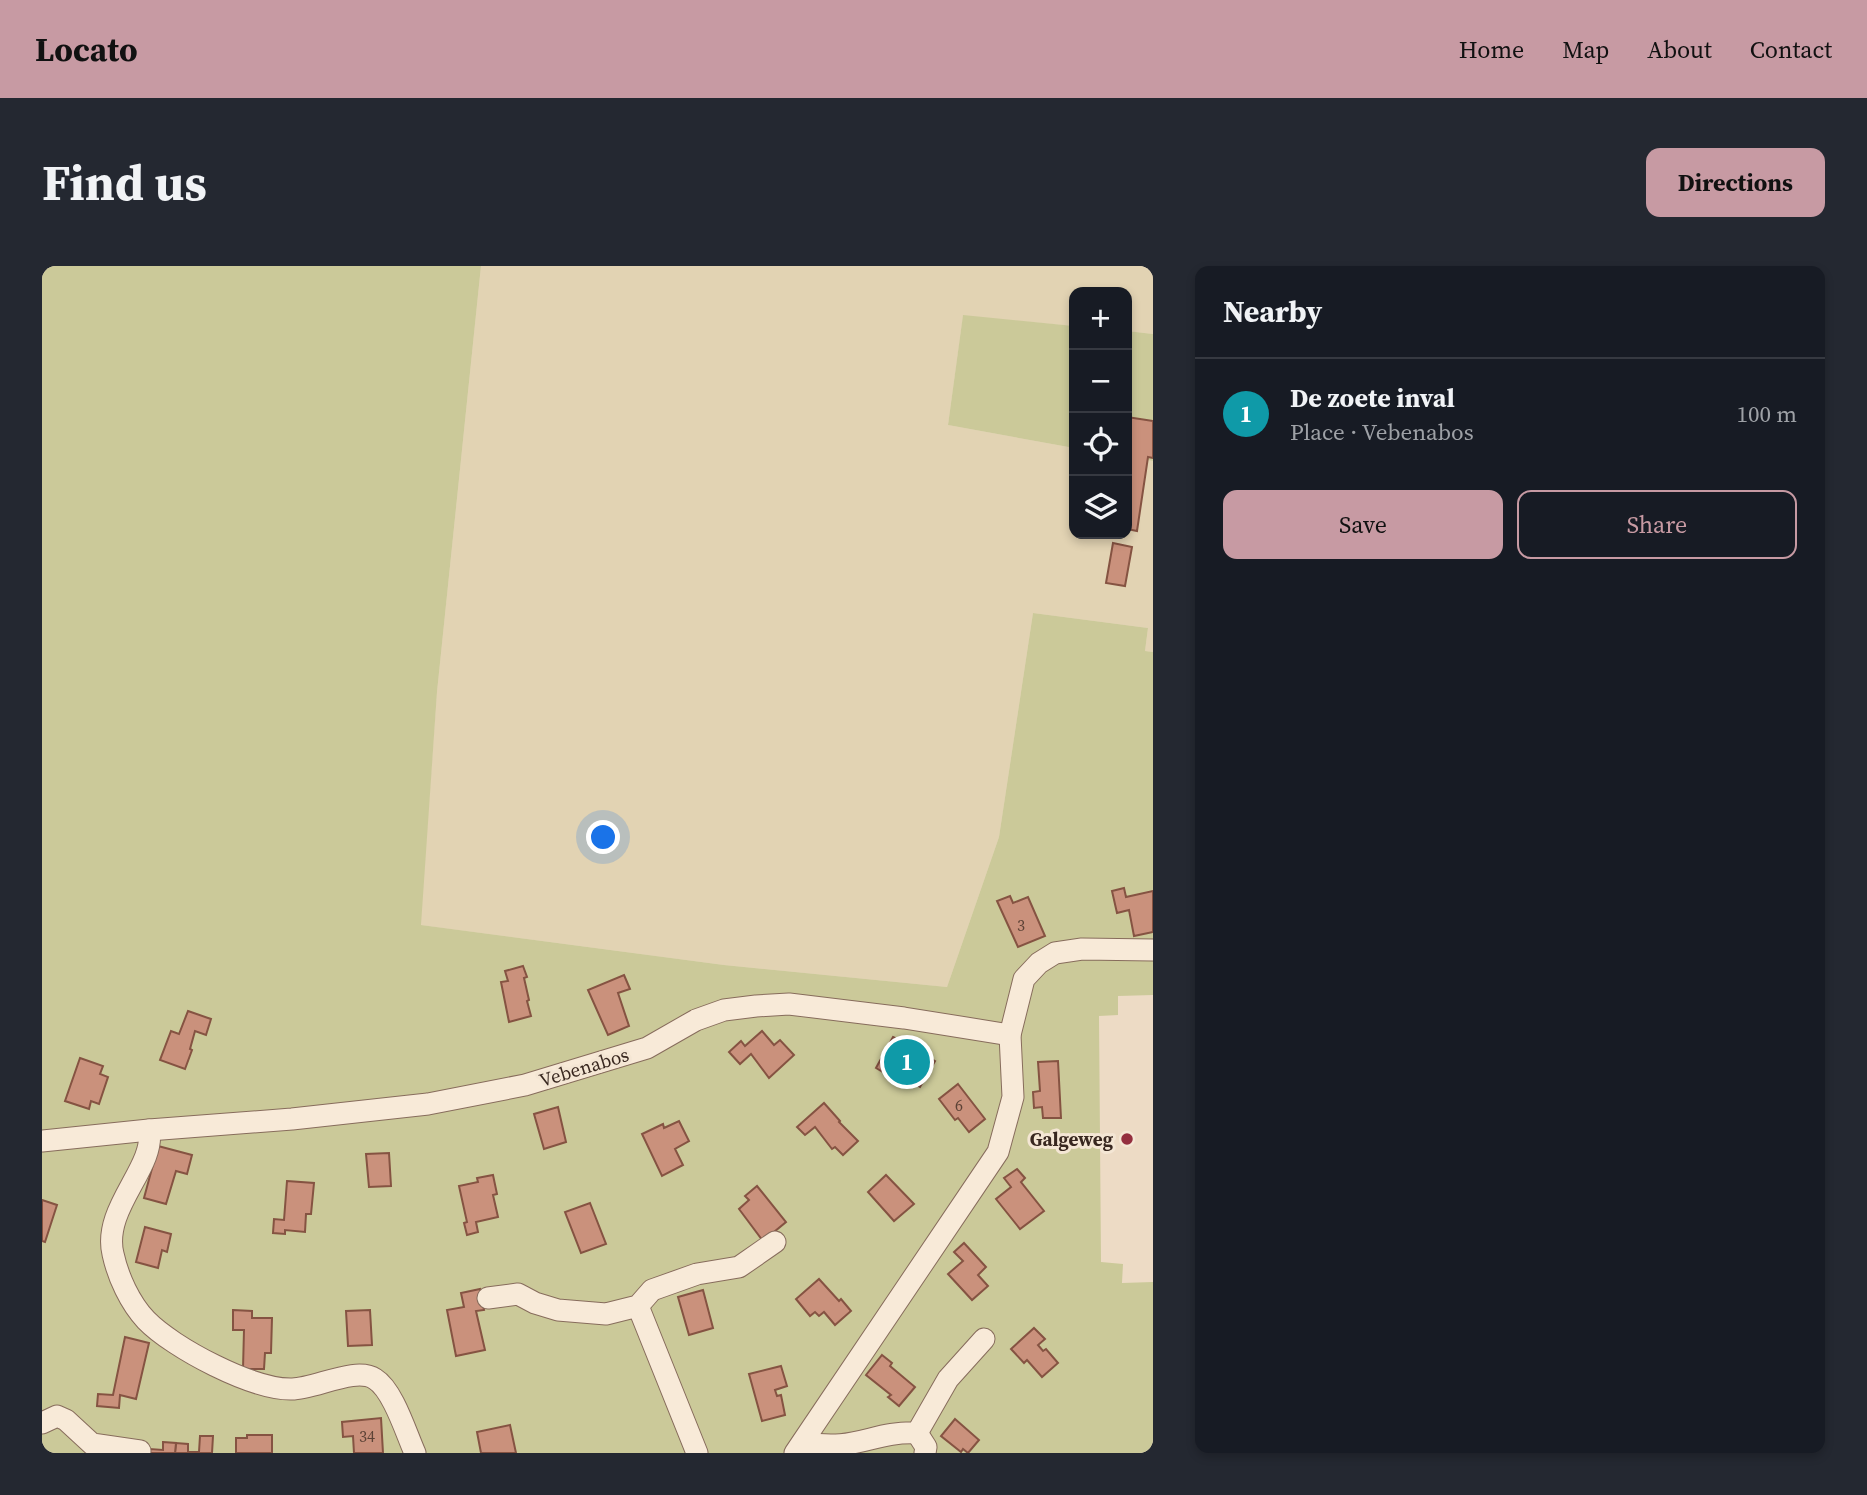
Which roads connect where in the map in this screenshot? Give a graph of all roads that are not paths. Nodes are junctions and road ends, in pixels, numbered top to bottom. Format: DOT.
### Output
graph roads {
  1 [pos="1153,950"];
  2 [pos="1010,1035"];
  3 [pos="149,1129"];
  4 [pos="42,1141"];
  5 [pos="775,1242"];
  6 [pos="488,1298"];
  7 [pos="638,1306"];
  8 [pos="984,1339"];
  9 [pos="42,1423"];
  10 [pos="799,1447"];
  11 [pos="926,1447"];
  12 [pos="139,1451"];
  13 [pos="415,1453"];
  14 [pos="697,1453"];
  1 -- 2 [label="street"];
  2 -- 3 [label="street, Vebenabos"];
  2 -- 10 [label="street"];
  3 -- 4 [label="street, Vebenabos"];
  3 -- 13 [label="street"];
  5 -- 7 [label="street"];
  6 -- 7 [label="street"];
  7 -- 14 [label="street"];
  8 -- 11 [label="street"];
  9 -- 12 [label="street"];
  10 -- 11 [label="street"];
}
